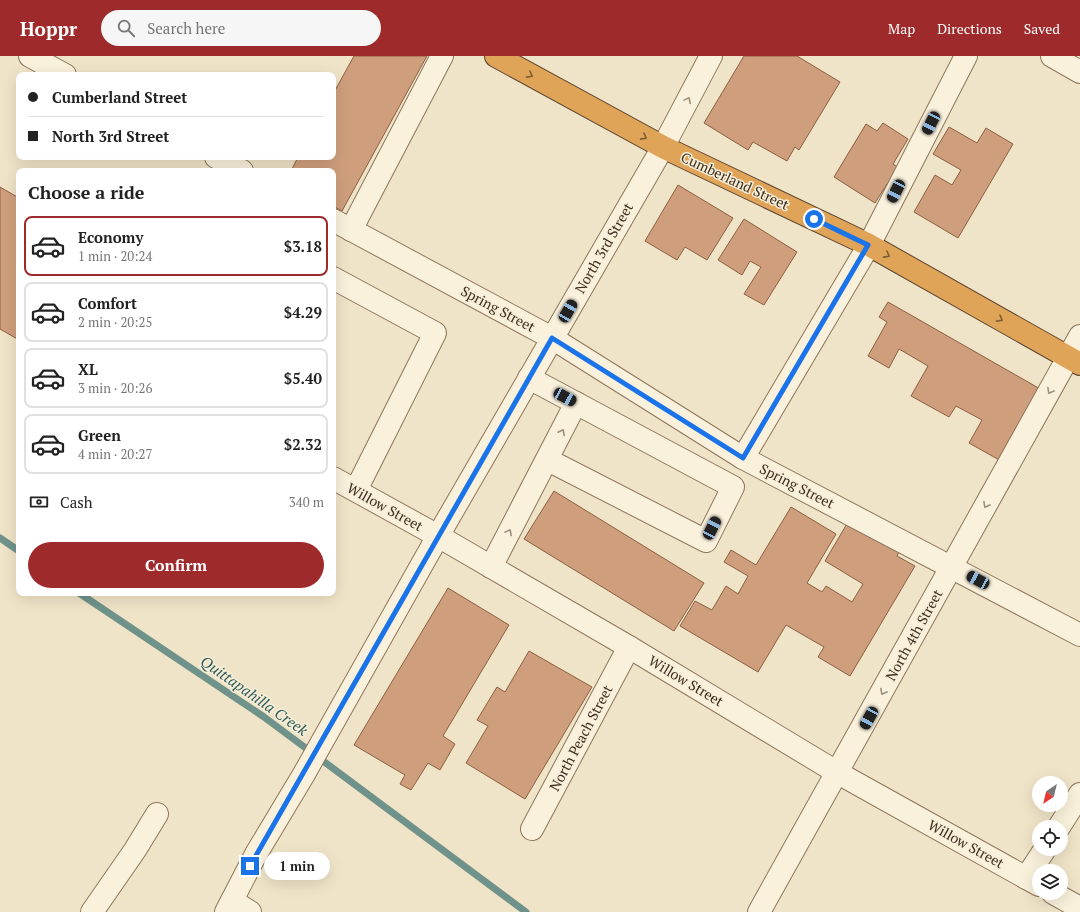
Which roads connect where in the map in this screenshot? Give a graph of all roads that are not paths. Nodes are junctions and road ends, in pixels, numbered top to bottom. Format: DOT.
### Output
graph roads {
  1 [pos="30,56"];
  2 [pos="442,56"];
  3 [pos="496,56"];
  4 [pos="712,56"];
  5 [pos="966,56"];
  6 [pos="1052,56"];
  7 [pos="59,72"];
  8 [pos="1080,72"];
  9 [pos="663,147"];
  10 [pos="222,160"];
  11 [pos="236,168"];
  12 [pos="342,225"];
  13 [pos="868,245"];
  14 [pos="336,280"];
  15 [pos="1080,336"];
  16 [pos="552,338"];
  17 [pos="1074,361"];
  18 [pos="529,378"];
  19 [pos="576,403"];
  20 [pos="743,458"];
  21 [pos="548,460"];
  22 [pos="336,480"];
  23 [pos="356,490"];
  24 [pos="438,536"];
  25 [pos="491,567"];
  26 [pos="952,567"];
  27 [pos="1080,635"];
  28 [pos="629,647"];
  29 [pos="838,773"];
  30 [pos="1080,794"];
  31 [pos="156,814"];
  32 [pos="1063,820"];
  33 [pos="532,829"];
  34 [pos="1032,881"];
  35 [pos="1066,900"];
  36 [pos="229,906"];
  37 [pos="1080,908"];
  38 [pos="92,912"];
  39 [pos="250,912"];
  40 [pos="759,912"];
  1 -- 7 [label="street"];
  2 -- 12 [label="street"];
  3 -- 9 [label="highway, Cumberland Street, one-way"];
  9 -- 4 [label="street, North 3rd Street, one-way"];
  5 -- 13 [label="street"];
  6 -- 8 [label="street"];
  9 -- 13 [label="highway, Cumberland Street"];
  9 -- 16 [label="street, North 3rd Street"];
  10 -- 11 [label="street"];
  12 -- 16 [label="street, Spring Street"];
  13 -- 17 [label="highway, Cumberland Street, one-way"];
  13 -- 20 [label="street"];
  14 -- 23 [label="street"];
  15 -- 17 [label="street, North 4th Street"];
  16 -- 18 [label="street, North 3rd Street"];
  16 -- 20 [label="street, Spring Street"];
  17 -- 26 [label="street, North 4th Street, one-way"];
  18 -- 19 [label="street"];
  18 -- 24 [label="street, North 3rd Street"];
  21 -- 19 [label="street, one-way"];
  19 -- 21 [label="street"];
  20 -- 26 [label="street, Spring Street"];
  25 -- 21 [label="street, one-way"];
  22 -- 23 [label="street, Willow Street"];
  23 -- 24 [label="street, Willow Street"];
  24 -- 25 [label="street, Willow Street"];
  24 -- 36 [label="street, North 3rd Street"];
  25 -- 28 [label="street, Willow Street"];
  26 -- 27 [label="street, Spring Street"];
  26 -- 29 [label="street, North 4th Street, one-way"];
  28 -- 29 [label="street, Willow Street"];
  28 -- 33 [label="street, North Peach Street"];
  29 -- 34 [label="street, Willow Street"];
  29 -- 40 [label="street, North 4th Street"];
  30 -- 32 [label="street"];
  31 -- 38 [label="street"];
  35 -- 37 [label="street"];
  36 -- 39 [label="street"];
}
